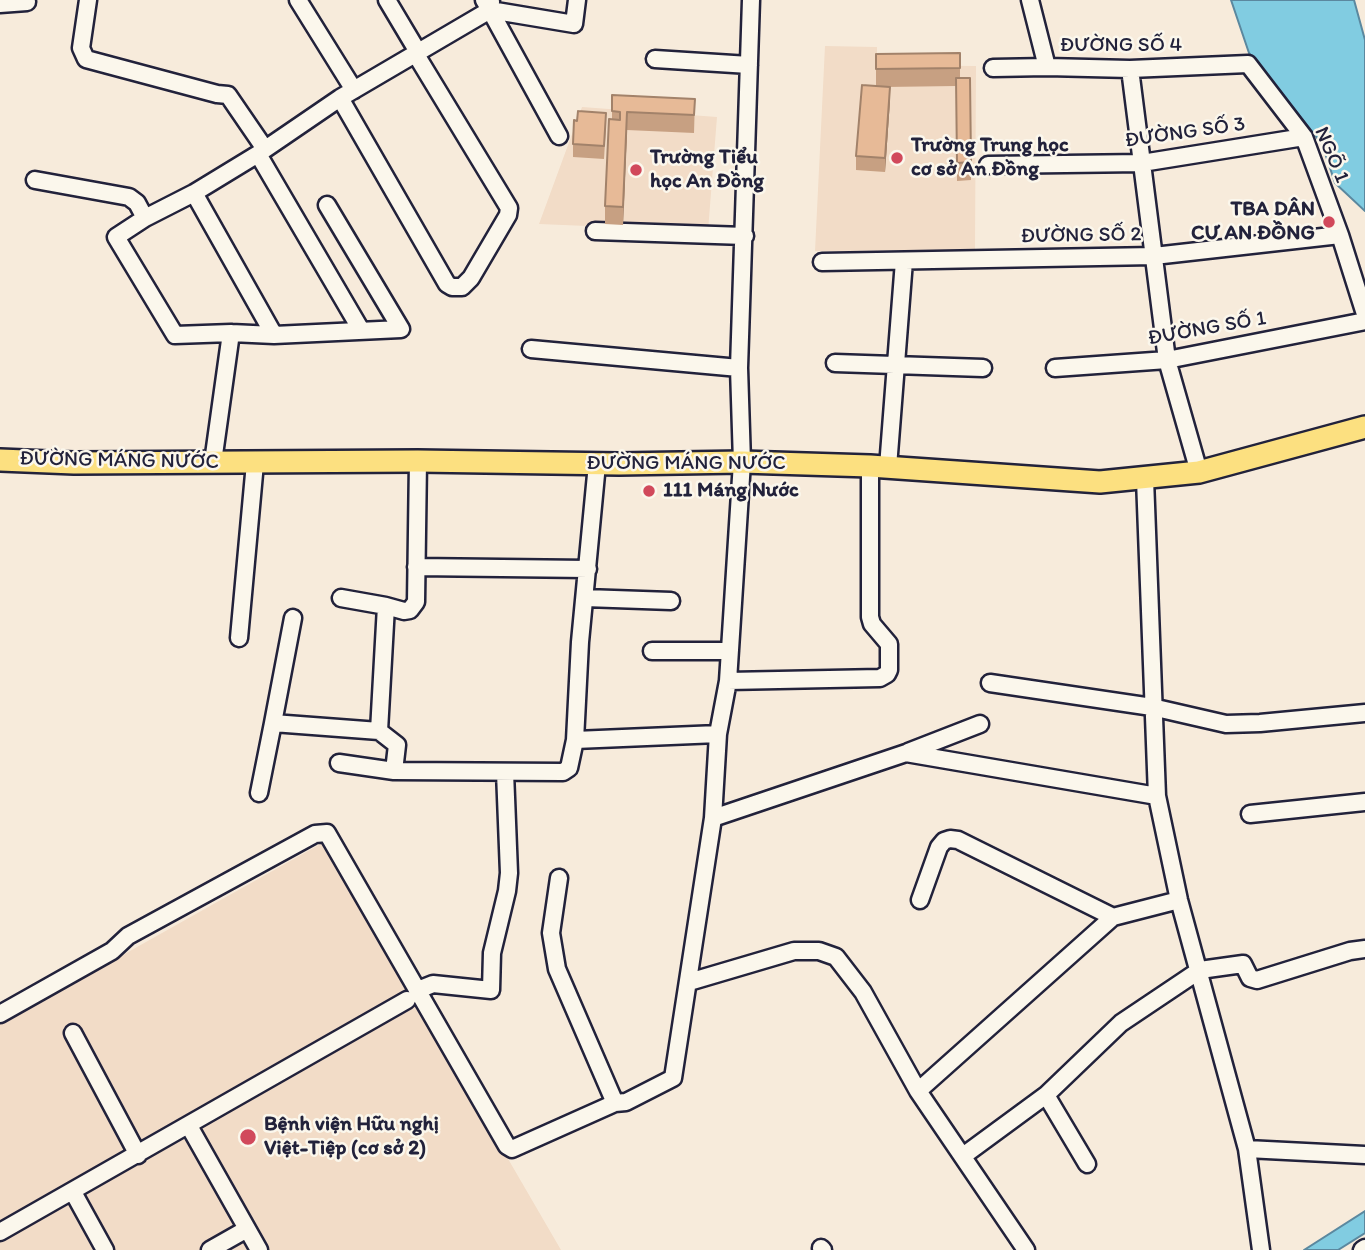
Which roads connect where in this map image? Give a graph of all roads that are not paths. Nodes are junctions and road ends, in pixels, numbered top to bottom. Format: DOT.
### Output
graph roads {
  1 [pos="89,0"];
  2 [pos="298,0"];
  3 [pos="387,0"];
  4 [pos="577,0"];
  5 [pos="751,0"];
  6 [pos="1030,0"];
  7 [pos="27,2"];
  8 [pos="488,3"];
  9 [pos="0,4"];
  10 [pos="416,52"];
  11 [pos="655,59"];
  12 [pos="1248,64"];
  13 [pos="749,65"];
  14 [pos="1046,67"];
  15 [pos="993,68"];
  16 [pos="1130,69"];
  17 [pos="347,94"];
  18 [pos="559,136"];
  19 [pos="1304,137"];
  20 [pos="261,151"];
  21 [pos="1142,163"];
  22 [pos="988,165"];
  23 [pos="35,180"];
  24 [pos="194,193"];
  25 [pos="327,205"];
  26 [pos="145,218"];
  27 [pos="596,231"];
  28 [pos="1339,234"];
  29 [pos="745,236"];
  30 [pos="1154,256"];
  31 [pos="904,261"];
  32 [pos="822,262"];
  33 [pos="1365,314"];
  34 [pos="1365,321"];
  35 [pos="361,330"];
  36 [pos="231,333"];
  37 [pos="274,335"];
  38 [pos="531,349"];
  39 [pos="1167,360"];
  40 [pos="835,363"];
  41 [pos="896,365"];
  42 [pos="739,368"];
  43 [pos="983,368"];
  44 [pos="1055,368"];
  45 [pos="1365,427"];
  46 [pos="0,460"];
  47 [pos="418,461"];
  48 [pos="213,462"];
  49 [pos="742,462"];
  50 [pos="255,463"];
  51 [pos="597,464"];
  52 [pos="879,467"];
  53 [pos="1199,472"];
  54 [pos="1145,479"];
  55 [pos="416,567"];
  56 [pos="588,569"];
  57 [pos="341,598"];
  58 [pos="585,598"];
  59 [pos="671,601"];
  60 [pos="386,606"];
  61 [pos="293,618"];
  62 [pos="239,638"];
  63 [pos="652,651"];
  64 [pos="730,651"];
  65 [pos="728,681"];
  66 [pos="990,683"];
  67 [pos="1152,707"];
  68 [pos="1365,713"];
  69 [pos="273,723"];
  70 [pos="980,724"];
  71 [pos="379,731"];
  72 [pos="718,734"];
  73 [pos="575,740"];
  74 [pos="906,753"];
  75 [pos="339,763"];
  76 [pos="394,771"];
  77 [pos="505,772"];
  78 [pos="259,793"];
  79 [pos="1157,796"];
  80 [pos="1365,802"];
  81 [pos="1250,814"];
  82 [pos="713,818"];
  83 [pos="559,878"];
  84 [pos="920,900"];
  85 [pos="1179,900"];
  86 [pos="1113,918"];
  87 [pos="1365,949"];
  88 [pos="1200,970"];
  89 [pos="690,982"];
  90 [pos="413,995"];
  91 [pos="0,1014"];
  92 [pos="73,1033"];
  93 [pos="918,1091"];
  94 [pos="1046,1095"];
  95 [pos="614,1103"];
  96 [pos="189,1126"];
  97 [pos="1247,1149"];
  98 [pos="138,1155"];
  99 [pos="1365,1155"];
  100 [pos="963,1156"];
  101 [pos="1087,1164"];
  102 [pos="72,1192"];
  103 [pos="247,1228"];
  104 [pos="0,1232"];
  105 [pos="105,1250"];
  106 [pos="210,1250"];
  107 [pos="259,1250"];
  108 [pos="1026,1250"];
  109 [pos="1261,1250"];
  1 -- 20 [label="street"];
  2 -- 17 [label="street"];
  3 -- 10 [label="street"];
  4 -- 8 [label="street"];
  5 -- 13 [label="street"];
  6 -- 14 [label="street"];
  7 -- 9 [label="street"];
  8 -- 10 [label="street"];
  8 -- 18 [label="street"];
  10 -- 17 [label="street"];
  10 -- 17 [label="street"];
  11 -- 13 [label="street"];
  12 -- 16 [label="street, ĐƯỜNG SỐ 4"];
  12 -- 19 [label="street, NGÕ 1"];
  13 -- 29 [label="street"];
  14 -- 15 [label="street, ĐƯỜNG SỐ 4"];
  14 -- 16 [label="street, ĐƯỜNG SỐ 4"];
  16 -- 21 [label="street"];
  17 -- 20 [label="street"];
  19 -- 21 [label="street, ĐƯỜNG SỐ 3"];
  19 -- 28 [label="street, NGÕ 1"];
  20 -- 24 [label="street"];
  20 -- 35 [label="street"];
  21 -- 22 [label="street, ĐƯỜNG SỐ 3"];
  21 -- 30 [label="street"];
  23 -- 26 [label="street"];
  24 -- 26 [label="street"];
  24 -- 37 [label="street"];
  25 -- 35 [label="street"];
  26 -- 36 [label="street"];
  27 -- 29 [label="street"];
  28 -- 30 [label="street, ĐƯỜNG SỐ 2"];
  28 -- 33 [label="street, NGÕ 1"];
  29 -- 42 [label="street"];
  30 -- 31 [label="street, ĐƯỜNG SỐ 2"];
  30 -- 39 [label="street"];
  31 -- 32 [label="street, ĐƯỜNG SỐ 2"];
  31 -- 41 [label="street"];
  34 -- 39 [label="street, ĐƯỜNG SỐ 1"];
  35 -- 37 [label="street"];
  36 -- 37 [label="street"];
  36 -- 48 [label="street"];
  38 -- 42 [label="street"];
  39 -- 44 [label="street, ĐƯỜNG SỐ 1"];
  39 -- 53 [label="street"];
  40 -- 41 [label="street"];
  41 -- 43 [label="street"];
  41 -- 52 [label="street"];
  42 -- 49 [label="street"];
  45 -- 53 [label="main road, ĐƯỜNG MÁNG NƯỚC"];
  46 -- 48 [label="main road, ĐƯỜNG MÁNG NƯỚC"];
  47 -- 50 [label="main road, ĐƯỜNG MÁNG NƯỚC"];
  47 -- 51 [label="main road, ĐƯỜNG MÁNG NƯỚC"];
  47 -- 55 [label="street"];
  48 -- 50 [label="main road, ĐƯỜNG MÁNG NƯỚC"];
  49 -- 51 [label="main road, ĐƯỜNG MÁNG NƯỚC"];
  49 -- 52 [label="main road, ĐƯỜNG MÁNG NƯỚC"];
  49 -- 64 [label="street"];
  50 -- 62 [label="street"];
  51 -- 56 [label="street"];
  52 -- 54 [label="main road, ĐƯỜNG MÁNG NƯỚC"];
  52 -- 65 [label="street"];
  53 -- 54 [label="main road, ĐƯỜNG MÁNG NƯỚC"];
  54 -- 67 [label="street"];
  55 -- 56 [label="street"];
  55 -- 60 [label="street"];
  56 -- 58 [label="street"];
  57 -- 60 [label="street"];
  58 -- 59 [label="street"];
  58 -- 73 [label="street"];
  60 -- 71 [label="street"];
  61 -- 69 [label="street"];
  63 -- 64 [label="street"];
  64 -- 65 [label="street"];
  65 -- 72 [label="street"];
  66 -- 67 [label="street"];
  67 -- 68 [label="street"];
  67 -- 79 [label="street"];
  69 -- 71 [label="street"];
  69 -- 78 [label="street"];
  70 -- 74 [label="street"];
  71 -- 76 [label="street"];
  72 -- 73 [label="street"];
  72 -- 82 [label="street"];
  73 -- 77 [label="street"];
  74 -- 79 [label="street"];
  74 -- 82 [label="street"];
  75 -- 76 [label="street"];
  76 -- 77 [label="street"];
  77 -- 90 [label="street"];
  79 -- 85 [label="street"];
  80 -- 81 [label="street"];
  82 -- 89 [label="street"];
  83 -- 95 [label="street"];
  84 -- 86 [label="street"];
  85 -- 86 [label="street"];
  85 -- 88 [label="street"];
  86 -- 93 [label="street"];
  87 -- 88 [label="street"];
  88 -- 94 [label="street"];
  88 -- 97 [label="street"];
  89 -- 93 [label="street"];
  89 -- 95 [label="street"];
  90 -- 91 [label="street"];
  90 -- 95 [label="street"];
  90 -- 96 [label="street"];
  92 -- 98 [label="street"];
  93 -- 100 [label="street"];
  94 -- 100 [label="street"];
  94 -- 101 [label="street"];
  96 -- 98 [label="street"];
  96 -- 103 [label="street"];
  97 -- 99 [label="street"];
  97 -- 109 [label="street"];
  98 -- 102 [label="street"];
  100 -- 108 [label="street"];
  102 -- 104 [label="street"];
  102 -- 105 [label="street"];
  103 -- 106 [label="street"];
  103 -- 107 [label="street"];
}
